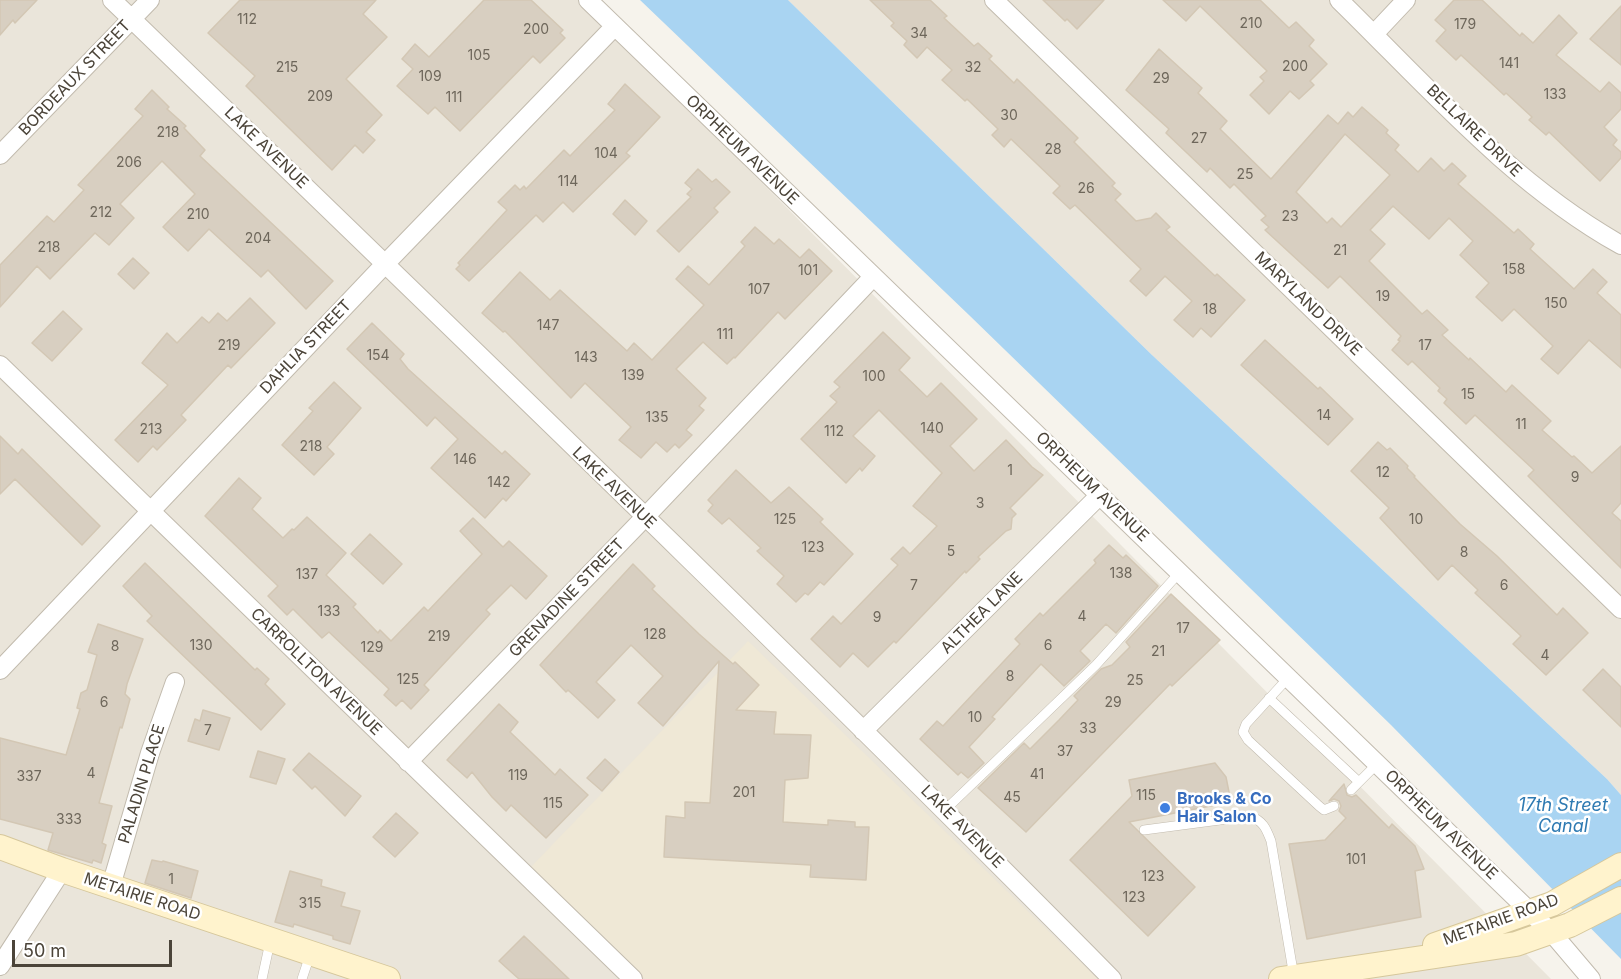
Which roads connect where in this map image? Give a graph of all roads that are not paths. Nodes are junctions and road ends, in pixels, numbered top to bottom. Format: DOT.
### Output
graph roads {
  1 [pos="112,0"];
  2 [pos="150,0"];
  3 [pos="588,0"];
  4 [pos="994,0"];
  5 [pos="1339,0"];
  6 [pos="1406,0"];
  7 [pos="131,19"];
  8 [pos="615,26"];
  9 [pos="1374,34"];
  10 [pos="0,155"];
  11 [pos="1621,245"];
  12 [pos="386,263"];
  13 [pos="873,277"];
  14 [pos="0,365"];
  15 [pos="1100,495"];
  16 [pos="150,511"];
  17 [pos="645,518"];
  18 [pos="1180,572"];
  19 [pos="1621,609"];
  20 [pos="0,670"];
  21 [pos="1288,678"];
  22 [pos="175,682"];
  23 [pos="1269,698"];
  24 [pos="863,731"];
  25 [pos="408,762"];
  26 [pos="1377,764"];
  27 [pos="1359,782"];
  28 [pos="1351,790"];
  29 [pos="1334,806"];
  30 [pos="945,810"];
  31 [pos="1144,830"];
  32 [pos="0,847"];
  33 [pos="1621,865"];
  34 [pos="62,870"];
  35 [pos="111,886"];
  36 [pos="1621,899"];
  37 [pos="1541,908"];
  38 [pos="1561,929"];
  39 [pos="271,939"];
  40 [pos="310,952"];
  41 [pos="1376,965"];
  42 [pos="0,966"];
  43 [pos="1288,978"];
  44 [pos="262,979"];
  45 [pos="302,979"];
  46 [pos="388,979"];
  47 [pos="633,979"];
  48 [pos="1112,979"];
  49 [pos="1591,979"];
  1 -- 7 [label="street, LAKE AVENUE"];
  2 -- 7 [label="street, BORDEAUX STREET"];
  3 -- 8 [label="street, ORPHEUM AVENUE"];
  4 -- 19 [label="street, MARYLAND DRIVE"];
  5 -- 9 [label="street, BELLAIRE DRIVE"];
  6 -- 9 [label="street"];
  7 -- 10 [label="street, BORDEAUX STREET"];
  7 -- 12 [label="street, LAKE AVENUE"];
  8 -- 12 [label="street, DAHLIA STREET"];
  8 -- 13 [label="street, ORPHEUM AVENUE"];
  9 -- 11 [label="street, BELLAIRE DRIVE"];
  12 -- 16 [label="street, DAHLIA STREET"];
  12 -- 17 [label="street, LAKE AVENUE"];
  13 -- 15 [label="street, ORPHEUM AVENUE"];
  13 -- 17 [label="street, GRENADINE STREET"];
  14 -- 16 [label="street, CARROLLTON AVENUE"];
  15 -- 18 [label="street, ORPHEUM AVENUE"];
  15 -- 24 [label="street, ALTHEA LANE"];
  16 -- 20 [label="street, DAHLIA STREET"];
  16 -- 25 [label="street, CARROLLTON AVENUE"];
  17 -- 24 [label="street, LAKE AVENUE"];
  17 -- 25 [label="street, GRENADINE STREET"];
  18 -- 21 [label="street, ORPHEUM AVENUE"];
  18 -- 30 [label="lane"];
  21 -- 23 [label="lane"];
  21 -- 26 [label="street, ORPHEUM AVENUE"];
  22 -- 35 [label="street, PALADIN PLACE"];
  23 -- 27 [label="lane"];
  23 -- 29 [label="lane"];
  24 -- 30 [label="street, LAKE AVENUE"];
  25 -- 47 [label="street, CARROLLTON AVENUE"];
  26 -- 27 [label="lane"];
  26 -- 37 [label="street, ORPHEUM AVENUE"];
  27 -- 28 [label="lane"];
  30 -- 48 [label="street, LAKE AVENUE"];
  31 -- 43 [label="lane"];
  32 -- 34 [label="main road, METAIRIE ROAD"];
  33 -- 37 [label="main road, METAIRIE ROAD"];
  34 -- 35 [label="main road, METAIRIE ROAD"];
  34 -- 42 [label="street"];
  35 -- 39 [label="main road, METAIRIE ROAD"];
  36 -- 38 [label="main road, METAIRIE ROAD"];
  37 -- 38 [label="street, ORPHEUM AVENUE"];
  37 -- 41 [label="main road, METAIRIE ROAD"];
  38 -- 41 [label="main road, METAIRIE ROAD"];
  38 -- 49 [label="street, ORPHEUM AVENUE"];
  39 -- 40 [label="main road, METAIRIE ROAD"];
  39 -- 44 [label="lane"];
  40 -- 45 [label="lane"];
  40 -- 46 [label="main road, METAIRIE ROAD"];
  41 -- 43 [label="main road, METAIRIE ROAD"];
}
